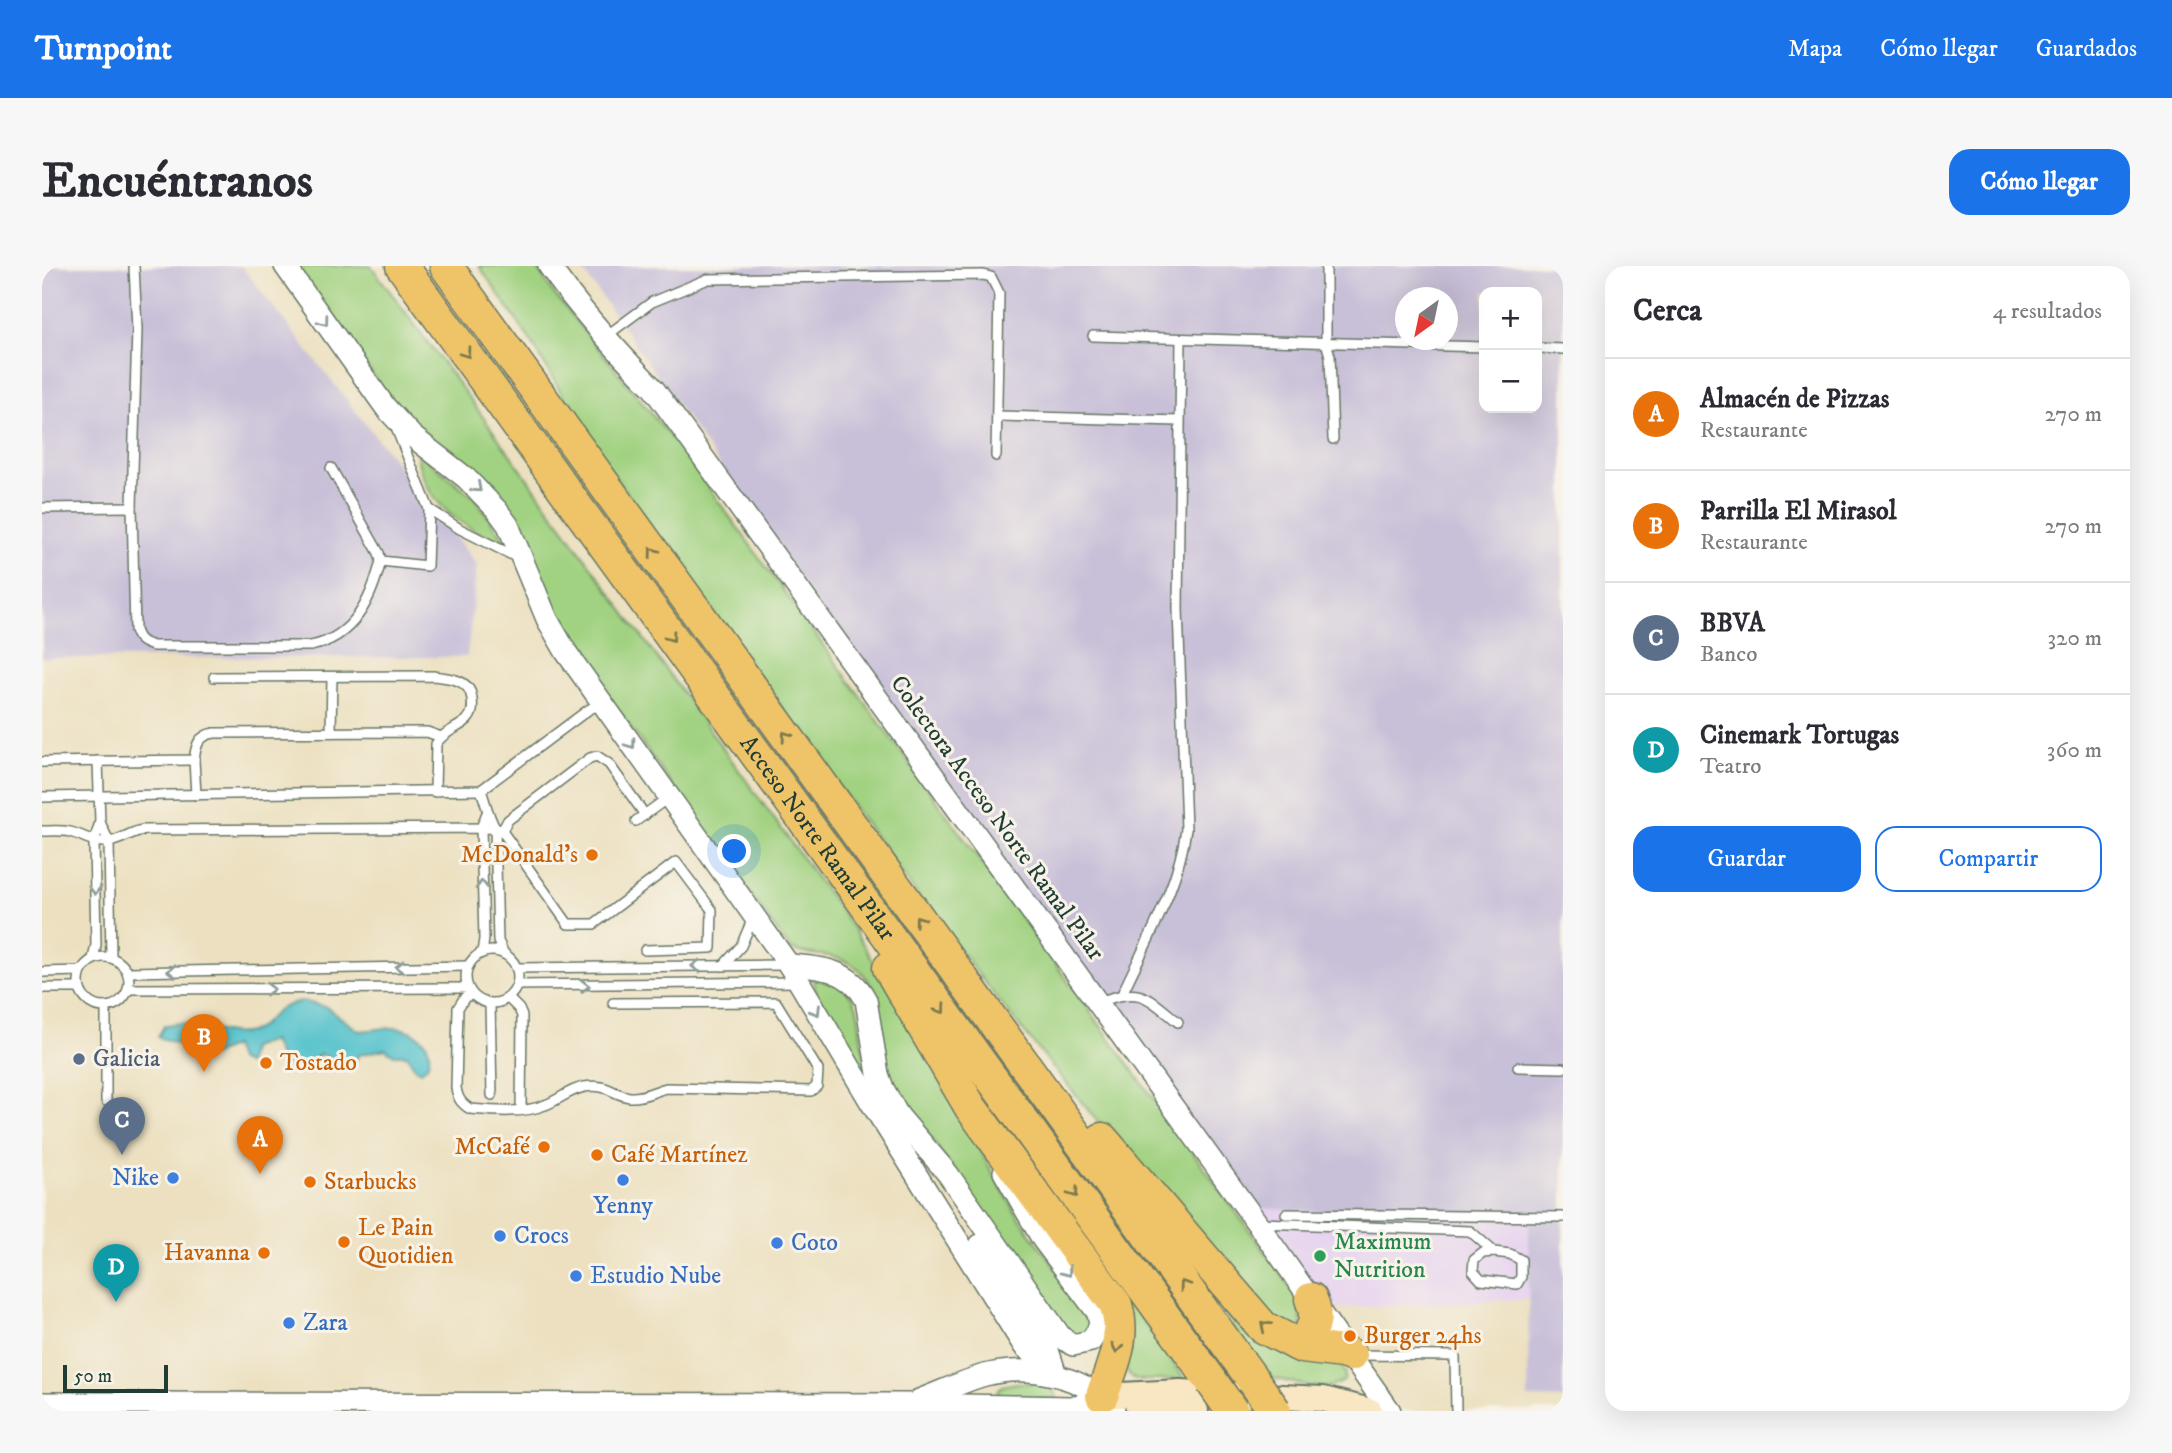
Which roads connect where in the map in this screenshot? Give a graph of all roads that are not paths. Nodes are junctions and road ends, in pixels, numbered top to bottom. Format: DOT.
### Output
graph roads {
  1 [pos="134,266"];
  2 [pos="285,266"];
  3 [pos="397,266"];
  4 [pos="402,266"];
  5 [pos="446,266"];
  6 [pos="468,266"];
  7 [pos="549,266"];
  8 [pos="1326,266"];
  9 [pos="426,298"];
  10 [pos="1093,336"];
  11 [pos="604,337"];
  12 [pos="1181,338"];
  13 [pos="1326,342"];
  14 [pos="1479,346"];
  15 [pos="1542,348"];
  16 [pos="1563,349"];
  17 [pos="386,408"];
  18 [pos="998,416"];
  19 [pos="1179,421"];
  20 [pos="561,426"];
  21 [pos="1333,439"];
  22 [pos="996,456"];
  23 [pos="331,468"];
  24 [pos="132,507"];
  25 [pos="42,508"];
  26 [pos="429,509"];
  27 [pos="381,561"];
  28 [pos="524,562"];
  29 [pos="214,677"];
  30 [pos="332,677"];
  31 [pos="601,703"];
  32 [pos="331,733"];
  33 [pos="441,737"];
  34 [pos="194,760"];
  35 [pos="98,761"];
  36 [pos="42,762"];
  37 [pos="481,790"];
  38 [pos="435,792"];
  39 [pos="196,795"];
  40 [pos="99,796"];
  41 [pos="42,797"];
  42 [pos="669,797"];
  43 [pos="487,813"];
  44 [pos="645,815"];
  45 [pos="800,815"];
  46 [pos="636,821"];
  47 [pos="100,822"];
  48 [pos="481,828"];
  49 [pos="499,830"];
  50 [pos="42,831"];
  51 [pos="94,842"];
  52 [pos="109,842"];
  53 [pos="754,917"];
  54 [pos="645,950"];
  55 [pos="482,953"];
  56 [pos="504,954"];
  57 [pos="111,957"];
  58 [pos="93,959"];
  59 [pos="468,966"];
  60 [pos="611,966"];
  61 [pos="723,966"];
  62 [pos="645,967"];
  63 [pos="516,968"];
  64 [pos="81,971"];
  65 [pos="42,972"];
  66 [pos="128,972"];
  67 [pos="794,974"];
  68 [pos="959,976"];
  69 [pos="517,985"];
  70 [pos="613,985"];
  71 [pos="645,985"];
  72 [pos="42,988"];
  73 [pos="79,988"];
  74 [pos="129,989"];
  75 [pos="470,991"];
  76 [pos="1123,992"];
  77 [pos="508,998"];
  78 [pos="1097,1002"];
  79 [pos="613,1003"];
  80 [pos="490,1004"];
  81 [pos="106,1007"];
  82 [pos="1178,1022"];
  83 [pos="1518,1067"];
  84 [pos="1563,1068"];
  85 [pos="492,1095"];
  86 [pos="106,1101"];
  87 [pos="971,1108"];
  88 [pos="522,1110"];
  89 [pos="898,1115"];
  90 [pos="1286,1214"];
  91 [pos="1563,1217"];
  92 [pos="1257,1223"];
  93 [pos="1494,1252"];
  94 [pos="1311,1299"];
  95 [pos="1296,1344"];
  96 [pos="1351,1355"];
  97 [pos="1008,1372"];
  98 [pos="1056,1375"];
  99 [pos="42,1403"];
  100 [pos="910,1404"];
  101 [pos="1108,1404"];
  102 [pos="991,1407"];
  103 [pos="1135,1411"];
  104 [pos="1196,1411"];
  105 [pos="1233,1411"];
  106 [pos="1275,1411"];
  107 [pos="1370,1411"];
  108 [pos="1390,1411"];
  109 [pos="1456,1411"];
  1 -- 24 [label="lane"];
  2 -- 17 [label="street, one-way"];
  3 -- 9 [label="highway"];
  4 -- 9 [label="highway, Acceso Norte Ramal Pilar"];
  5 -- 20 [label="highway, Acceso Norte Ramal Pilar"];
  6 -- 20 [label="highway"];
  7 -- 11 [label="street, Colectora Acceso Norte Ramal Pilar"];
  8 -- 13 [label="lane"];
  9 -- 45 [label="highway, Acceso Norte Ramal Pilar, one-way"];
  10 -- 12 [label="lane"];
  11 -- 18 [label="lane"];
  11 -- 78 [label="street, Colectora Acceso Norte Ramal Pilar"];
  12 -- 13 [label="lane"];
  12 -- 19 [label="lane"];
  13 -- 14 [label="lane"];
  13 -- 21 [label="lane"];
  15 -- 16 [label="lane"];
  17 -- 26 [label="lane"];
  17 -- 28 [label="street, one-way"];
  18 -- 19 [label="lane"];
  18 -- 22 [label="lane"];
  19 -- 76 [label="lane"];
  68 -- 20 [label="highway, Acceso Norte Ramal Pilar, one-way"];
  23 -- 27 [label="lane"];
  24 -- 25 [label="lane"];
  24 -- 27 [label="lane"];
  26 -- 27 [label="lane"];
  26 -- 28 [label="lane"];
  28 -- 31 [label="street"];
  29 -- 30 [label="lane"];
  30 -- 32 [label="lane"];
  30 -- 33 [label="lane"];
  31 -- 37 [label="lane"];
  31 -- 42 [label="street, one-way"];
  32 -- 33 [label="lane"];
  32 -- 34 [label="lane"];
  33 -- 38 [label="lane"];
  34 -- 35 [label="lane"];
  34 -- 39 [label="lane"];
  35 -- 36 [label="lane"];
  35 -- 40 [label="lane"];
  37 -- 38 [label="lane"];
  37 -- 43 [label="lane"];
  38 -- 39 [label="lane"];
  39 -- 40 [label="lane"];
  40 -- 41 [label="lane"];
  40 -- 47 [label="lane"];
  42 -- 44 [label="lane"];
  42 -- 53 [label="street"];
  43 -- 48 [label="lane"];
  43 -- 49 [label="lane"];
  44 -- 46 [label="lane"];
  44 -- 49 [label="lane"];
  45 -- 87 [label="highway"];
  45 -- 105 [label="highway, Acceso Norte Ramal Pilar, one-way, bridge"];
  47 -- 51 [label="lane"];
  47 -- 52 [label="lane"];
  48 -- 49 [label="lane"];
  48 -- 52 [label="lane"];
  55 -- 48 [label="lane, one-way"];
  49 -- 54 [label="lane"];
  49 -- 56 [label="lane"];
  50 -- 51 [label="lane"];
  51 -- 52 [label="lane"];
  51 -- 58 [label="lane, one-way"];
  52 -- 57 [label="lane"];
  53 -- 61 [label="lane"];
  53 -- 67 [label="street"];
  55 -- 56 [label="lane"];
  55 -- 59 [label="lane"];
  56 -- 63 [label="lane"];
  57 -- 58 [label="lane"];
  57 -- 66 [label="lane"];
  58 -- 64 [label="lane"];
  59 -- 66 [label="lane, one-way"];
  59 -- 75 [label="lane"];
  60 -- 62 [label="lane"];
  60 -- 63 [label="lane"];
  60 -- 70 [label="lane"];
  61 -- 62 [label="lane, one-way"];
  61 -- 67 [label="lane"];
  62 -- 71 [label="lane"];
  63 -- 69 [label="lane"];
  64 -- 65 [label="lane"];
  64 -- 73 [label="lane"];
  66 -- 74 [label="lane"];
  67 -- 71 [label="lane"];
  67 -- 89 [label="street"];
  67 -- 98 [label="street, one-way"];
  95 -- 68 [label="highway, one-way"];
  106 -- 68 [label="highway, Acceso Norte Ramal Pilar, one-way, bridge"];
  69 -- 70 [label="lane, one-way"];
  69 -- 77 [label="lane"];
  70 -- 71 [label="lane"];
  72 -- 73 [label="lane"];
  73 -- 81 [label="lane"];
  74 -- 75 [label="lane, one-way"];
  74 -- 81 [label="lane"];
  75 -- 80 [label="lane"];
  75 -- 88 [label="lane"];
  76 -- 78 [label="lane"];
  76 -- 82 [label="lane"];
  77 -- 80 [label="lane"];
  77 -- 88 [label="lane"];
  78 -- 92 [label="street, Colectora Acceso Norte Ramal Pilar"];
  79 -- 88 [label="lane"];
  80 -- 85 [label="lane"];
  81 -- 86 [label="lane"];
  83 -- 84 [label="lane"];
  87 -- 89 [label="street, one-way"];
  87 -- 101 [label="highway, one-way"];
  89 -- 98 [label="street"];
  90 -- 91 [label="lane"];
  92 -- 93 [label="lane"];
  92 -- 94 [label="street, Colectora Acceso Norte Ramal Pilar"];
  93 -- 93 [label="lane"];
  94 -- 95 [label="highway"];
  94 -- 96 [label="street, Colectora Acceso Norte Ramal Pilar"];
  95 -- 96 [label="highway"];
  96 -- 108 [label="street, Colectora Acceso Norte Ramal Pilar"];
  96 -- 109 [label="lane"];
  97 -- 98 [label="street"];
  97 -- 100 [label="street"];
  97 -- 102 [label="street"];
  98 -- 101 [label="street"];
  99 -- 100 [label="street"];
  100 -- 102 [label="street"];
  101 -- 102 [label="street"];
  101 -- 103 [label="main road"];
  101 -- 104 [label="main road"];
  101 -- 107 [label="main road"];
}
